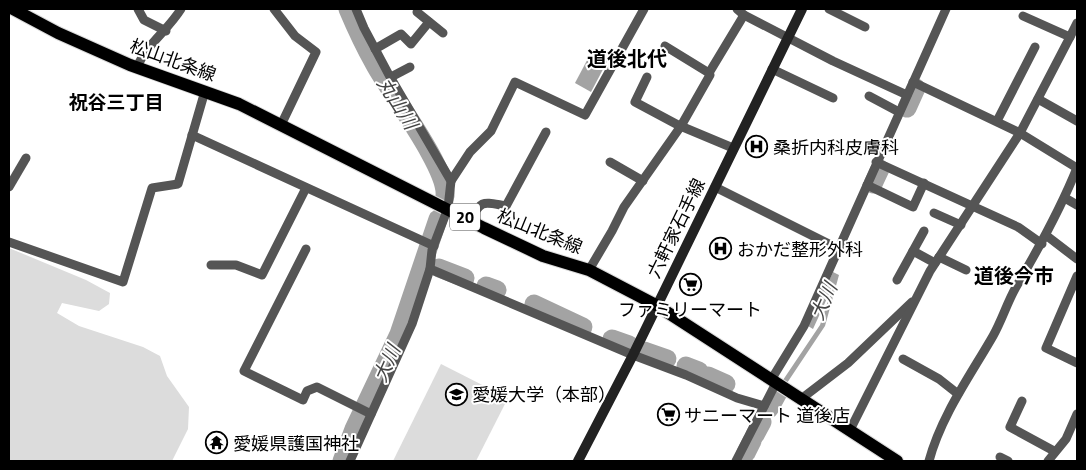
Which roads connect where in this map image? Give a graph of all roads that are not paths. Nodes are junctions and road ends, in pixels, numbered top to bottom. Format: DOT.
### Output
graph roads {
  1 [pos="12,9"];
  2 [pos="138,9"];
  3 [pos="181,9"];
  4 [pos="274,9"];
  5 [pos="356,9"];
  6 [pos="644,9"];
  7 [pos="802,9"];
  8 [pos="829,9"];
  9 [pos="946,9"];
  10 [pos="740,11"];
  11 [pos="417,12"];
  12 [pos="1023,16"];
  13 [pos="430,22"];
  14 [pos="1077,23"];
  15 [pos="865,27"];
  16 [pos="166,31"];
  17 [pos="443,33"];
  18 [pos="788,36"];
  19 [pos="1070,37"];
  20 [pos="665,46"];
  21 [pos="1035,47"];
  22 [pos="375,49"];
  23 [pos="410,66"];
  24 [pos="137,67"];
  25 [pos="772,69"];
  26 [pos="709,73"];
  27 [pos="390,77"];
  28 [pos="647,77"];
  29 [pos="912,82"];
  30 [pos="205,91"];
  31 [pos="907,95"];
  32 [pos="869,96"];
  33 [pos="833,98"];
  34 [pos="1038,99"];
  35 [pos="899,112"];
  36 [pos="1077,120"];
  37 [pos="997,121"];
  38 [pos="281,125"];
  39 [pos="681,126"];
  40 [pos="546,132"];
  41 [pos="1020,133"];
  42 [pos="192,135"];
  43 [pos="733,148"];
  44 [pos="26,158"];
  45 [pos="610,162"];
  46 [pos="876,162"];
  47 [pos="1077,168"];
  48 [pos="451,181"];
  49 [pos="643,181"];
  50 [pos="924,183"];
  51 [pos="866,185"];
  52 [pos="9,187"];
  53 [pos="714,187"];
  54 [pos="306,188"];
  55 [pos="1065,198"];
  56 [pos="1077,205"];
  57 [pos="974,207"];
  58 [pos="448,208"];
  59 [pos="934,213"];
  60 [pos="470,220"];
  61 [pos="961,226"];
  62 [pos="924,231"];
  63 [pos="1045,240"];
  64 [pos="9,242"];
  65 [pos="432,244"];
  66 [pos="306,249"];
  67 [pos="839,249"];
  68 [pos="913,251"];
  69 [pos="1077,259"];
  70 [pos="937,260"];
  71 [pos="211,264"];
  72 [pos="430,269"];
  73 [pos="589,270"];
  74 [pos="966,270"];
  75 [pos="1077,276"];
  76 [pos="896,280"];
  77 [pos="917,296"];
  78 [pos="656,305"];
  79 [pos="633,355"];
  80 [pos="903,359"];
  81 [pos="1077,363"];
  82 [pos="774,381"];
  83 [pos="958,394"];
  84 [pos="801,399"];
  85 [pos="1022,401"];
  86 [pos="764,406"];
  87 [pos="370,414"];
  88 [pos="1077,414"];
  89 [pos="850,430"];
  90 [pos="1054,452"];
  91 [pos="739,460"];
  92 [pos="350,461"];
  93 [pos="578,461"];
  94 [pos="897,461"];
  95 [pos="929,461"];
  96 [pos="1048,461"];
  1 -- 24 [label="main road, 松山北条線 / 20"];
  2 -- 16 [label="street"];
  3 -- 16 [label="street"];
  4 -- 38 [label="street"];
  5 -- 22 [label="street"];
  6 -- 48 [label="street"];
  7 -- 18 [label="main road, 六軒家石手線"];
  8 -- 15 [label="street"];
  9 -- 29 [label="street"];
  10 -- 18 [label="street"];
  10 -- 26 [label="street"];
  11 -- 13 [label="street"];
  12 -- 19 [label="street"];
  13 -- 17 [label="street"];
  13 -- 22 [label="street"];
  14 -- 19 [label="street"];
  16 -- 24 [label="street"];
  18 -- 25 [label="main road, 六軒家石手線"];
  18 -- 31 [label="street"];
  19 -- 34 [label="street"];
  20 -- 26 [label="street"];
  21 -- 37 [label="street"];
  22 -- 27 [label="street"];
  23 -- 27 [label="street"];
  24 -- 30 [label="main road, 松山北条線 / 20"];
  25 -- 33 [label="street"];
  25 -- 43 [label="main road, 六軒家石手線"];
  26 -- 39 [label="street"];
  27 -- 48 [label="street"];
  28 -- 39 [label="street"];
  29 -- 31 [label="street"];
  29 -- 37 [label="street"];
  30 -- 38 [label="main road, 松山北条線 / 20"];
  30 -- 42 [label="street"];
  31 -- 35 [label="street"];
  32 -- 35 [label="street"];
  34 -- 36 [label="street"];
  34 -- 41 [label="street"];
  35 -- 46 [label="street"];
  37 -- 41 [label="street"];
  38 -- 58 [label="main road, 松山北条線 / 20"];
  39 -- 43 [label="street"];
  39 -- 49 [label="street"];
  40 -- 60 [label="street"];
  41 -- 47 [label="street"];
  41 -- 57 [label="street"];
  42 -- 54 [label="street"];
  42 -- 64 [label="street"];
  43 -- 53 [label="main road, 六軒家石手線"];
  44 -- 52 [label="street"];
  45 -- 49 [label="street"];
  46 -- 50 [label="street"];
  46 -- 51 [label="street"];
  47 -- 55 [label="street"];
  48 -- 58 [label="street"];
  49 -- 73 [label="street"];
  50 -- 51 [label="street"];
  50 -- 57 [label="street"];
  51 -- 67 [label="street"];
  53 -- 67 [label="street"];
  53 -- 78 [label="main road, 六軒家石手線"];
  54 -- 65 [label="street"];
  54 -- 71 [label="street"];
  55 -- 56 [label="street"];
  55 -- 63 [label="street"];
  57 -- 61 [label="street"];
  57 -- 63 [label="street"];
  58 -- 60 [label="main road, 松山北条線 / 20"];
  58 -- 65 [label="street"];
  59 -- 61 [label="street"];
  60 -- 73 [label="main road, 松山北条線 / 20"];
  61 -- 70 [label="street"];
  62 -- 68 [label="street"];
  63 -- 69 [label="street"];
  63 -- 83 [label="street"];
  65 -- 72 [label="street"];
  66 -- 87 [label="street"];
  67 -- 82 [label="street"];
  68 -- 70 [label="street"];
  68 -- 76 [label="street"];
  70 -- 74 [label="street"];
  70 -- 77 [label="street"];
  72 -- 79 [label="street"];
  72 -- 87 [label="street"];
  73 -- 78 [label="main road, 松山北条線 / 20"];
  75 -- 81 [label="street"];
  77 -- 84 [label="street"];
  77 -- 89 [label="street"];
  78 -- 79 [label="main road, 六軒家石手線"];
  78 -- 82 [label="main road, 松山北条線 / 20"];
  79 -- 86 [label="street"];
  79 -- 93 [label="main road, 六軒家石手線"];
  80 -- 83 [label="street"];
  82 -- 84 [label="main road, 松山北条線 / 20"];
  82 -- 86 [label="street"];
  83 -- 95 [label="street"];
  84 -- 89 [label="main road, 松山北条線 / 20"];
  85 -- 90 [label="street"];
  86 -- 91 [label="street"];
  87 -- 92 [label="street"];
  88 -- 90 [label="street"];
  89 -- 94 [label="main road, 松山北条線 / 20"];
  90 -- 96 [label="street"];
}
